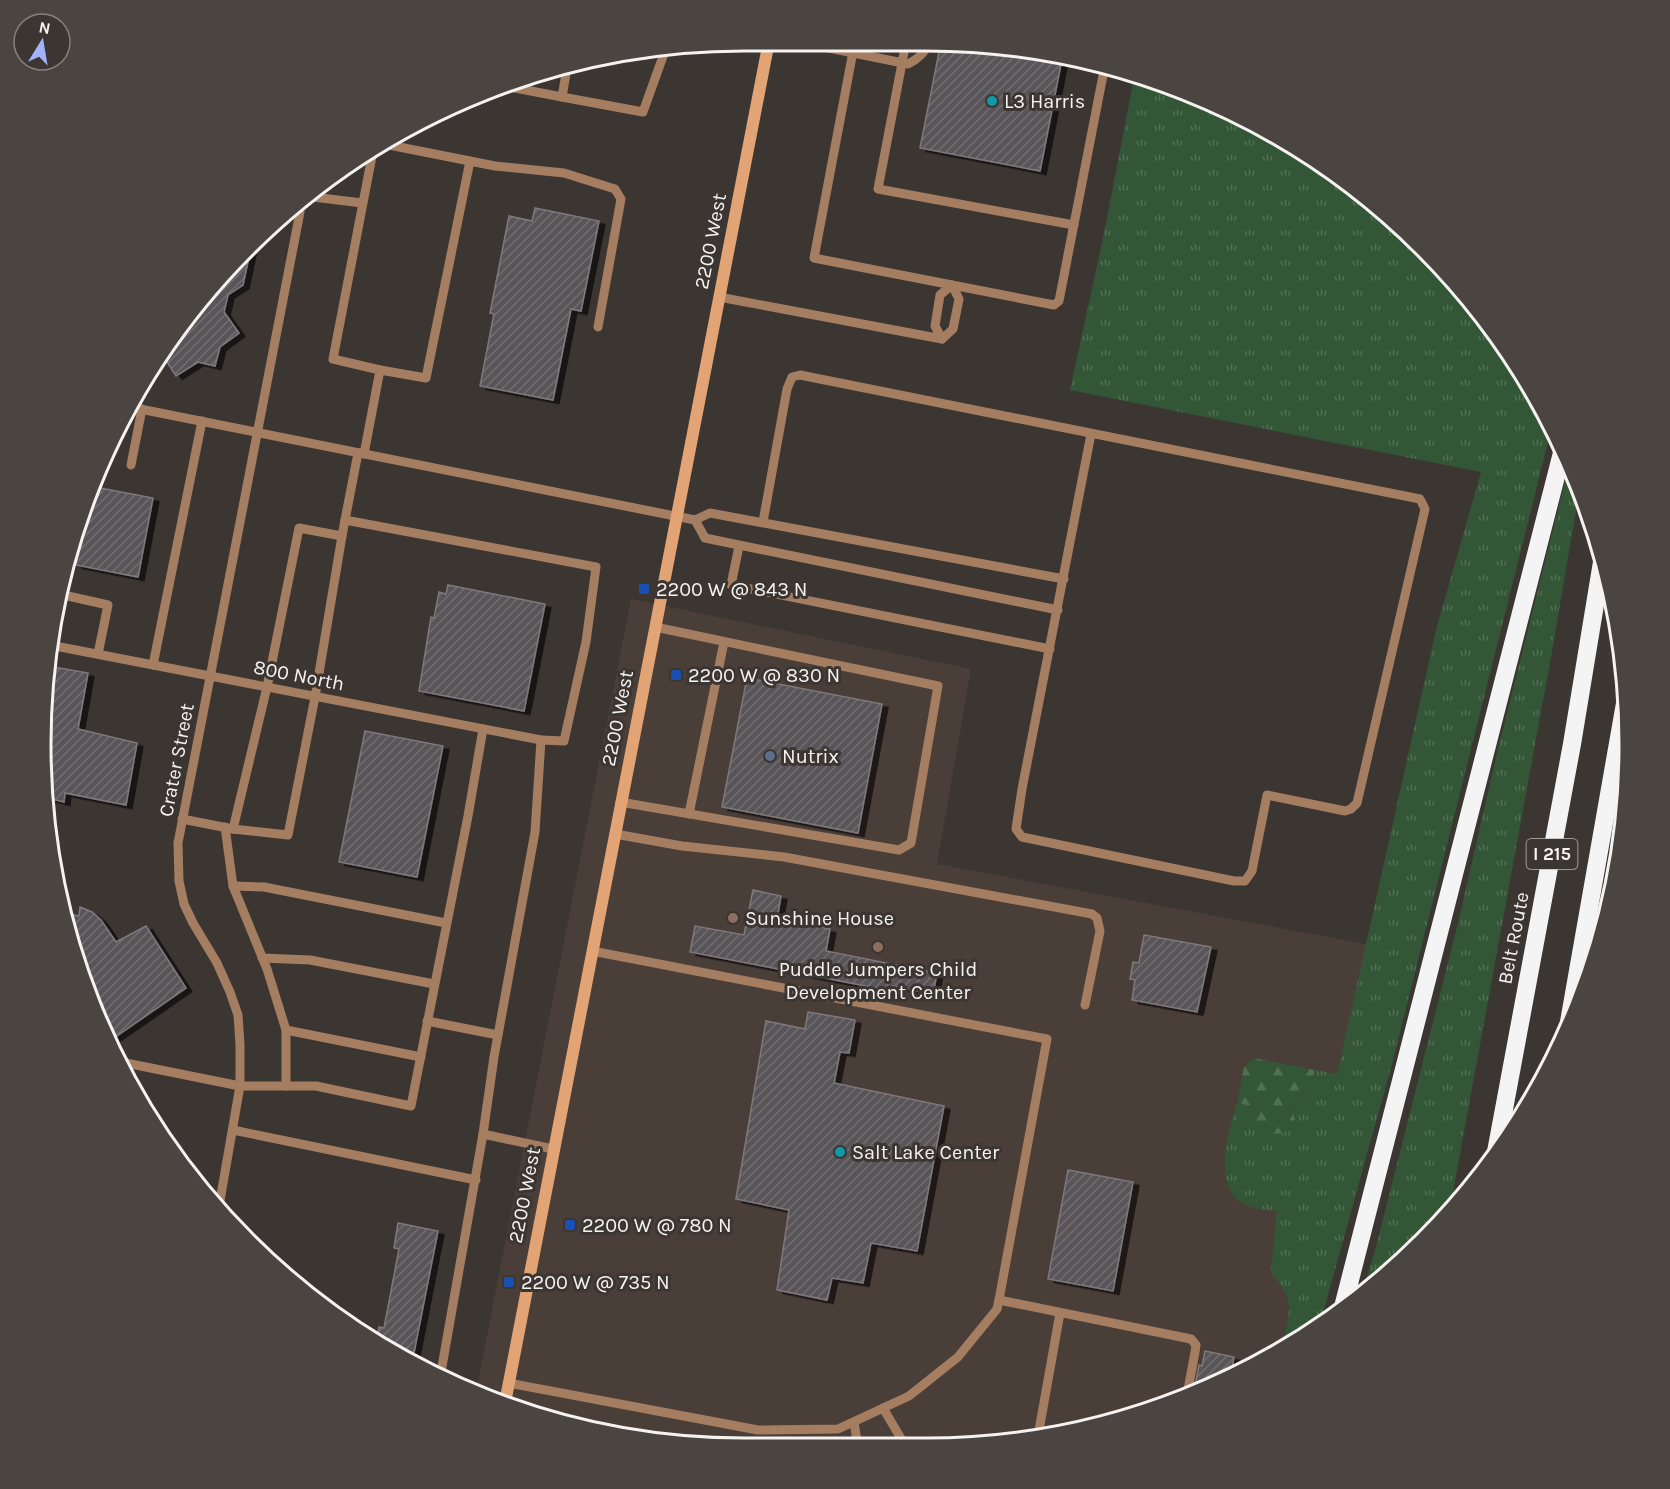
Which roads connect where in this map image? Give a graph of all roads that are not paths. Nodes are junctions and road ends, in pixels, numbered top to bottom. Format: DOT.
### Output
graph roads {
  1 [pos="767,51"];
  2 [pos="848,51"];
  3 [pos="904,51"];
  4 [pos="925,51"];
  5 [pos="853,52"];
  6 [pos="663,56"];
  7 [pos="902,62"];
  8 [pos="566,75"];
  9 [pos="1103,75"];
  10 [pos="520,89"];
  11 [pos="562,97"];
  12 [pos="395,146"];
  13 [pos="371,161"];
  14 [pos="470,161"];
  15 [pos="317,198"];
  16 [pos="362,204"];
  17 [pos="300,212"];
  18 [pos="1074,225"];
  19 [pos="952,285"];
  20 [pos="719,297"];
  21 [pos="598,327"];
  22 [pos="942,339"];
  23 [pos="380,370"];
  24 [pos="139,408"];
  25 [pos="142,409"];
  26 [pos="202,421"];
  27 [pos="259,433"];
  28 [pos="1091,434"];
  29 [pos="361,453"];
  30 [pos="1559,464"];
  31 [pos="131,465"];
  32 [pos="677,516"];
  33 [pos="345,520"];
  34 [pos="695,520"];
  35 [pos="763,522"];
  36 [pos="342,536"];
  37 [pos="739,546"];
  38 [pos="1064,579"];
  39 [pos="1599,581"];
  40 [pos="67,596"];
  41 [pos="1058,610"];
  42 [pos="655,627"];
  43 [pos="724,642"];
  44 [pos="58,647"];
  45 [pos="1050,649"];
  46 [pos="98,654"];
  47 [pos="153,665"];
  48 [pos="211,676"];
  49 [pos="267,687"];
  50 [pos="315,697"];
  51 [pos="483,729"];
  52 [pos="1619,739"];
  53 [pos="541,740"];
  54 [pos="620,802"];
  55 [pos="689,814"];
  56 [pos="182,819"];
  57 [pos="229,828"];
  58 [pos="615,834"];
  59 [pos="233,886"];
  60 [pos="446,923"];
  61 [pos="592,951"];
  62 [pos="262,958"];
  63 [pos="434,984"];
  64 [pos="1576,984"];
  65 [pos="1085,1005"];
  66 [pos="427,1022"];
  67 [pos="286,1030"];
  68 [pos="498,1035"];
  69 [pos="420,1057"];
  70 [pos="130,1064"];
  71 [pos="240,1086"];
  72 [pos="286,1086"];
  73 [pos="233,1130"];
  74 [pos="483,1134"];
  75 [pos="1499,1134"];
  76 [pos="553,1149"];
  77 [pos="476,1180"];
  78 [pos="220,1199"];
  79 [pos="1346,1297"];
  80 [pos="999,1300"];
  81 [pos="1060,1313"];
  82 [pos="442,1368"];
  83 [pos="508,1383"];
  84 [pos="1188,1386"];
  85 [pos="506,1395"];
  86 [pos="883,1408"];
  87 [pos="854,1422"];
  88 [pos="1039,1428"];
  89 [pos="857,1438"];
  90 [pos="901,1438"];
  1 -- 20 [label="street, 2200 West"];
  2 -- 5 [label="lane"];
  3 -- 7 [label="lane"];
  4 -- 7 [label="lane"];
  5 -- 7 [label="lane"];
  5 -- 19 [label="lane"];
  6 -- 11 [label="lane"];
  7 -- 18 [label="lane"];
  8 -- 11 [label="lane"];
  9 -- 18 [label="lane"];
  10 -- 11 [label="lane"];
  12 -- 14 [label="lane"];
  13 -- 16 [label="lane"];
  14 -- 21 [label="lane"];
  14 -- 23 [label="lane"];
  15 -- 16 [label="lane"];
  16 -- 23 [label="lane"];
  17 -- 27 [label="lane, Crater Street"];
  18 -- 19 [label="lane"];
  19 -- 22 [label="lane"];
  19 -- 22 [label="lane"];
  20 -- 22 [label="lane"];
  20 -- 32 [label="street, 2200 West"];
  23 -- 29 [label="lane"];
  24 -- 25 [label="lane"];
  25 -- 26 [label="lane"];
  25 -- 31 [label="lane"];
  26 -- 27 [label="lane"];
  26 -- 47 [label="lane"];
  27 -- 29 [label="lane"];
  27 -- 48 [label="lane, Crater Street"];
  28 -- 35 [label="lane"];
  28 -- 38 [label="lane"];
  28 -- 45 [label="lane"];
  29 -- 32 [label="lane"];
  29 -- 33 [label="lane"];
  30 -- 79 [label="highway"];
  32 -- 34 [label="lane"];
  32 -- 42 [label="street, 2200 West"];
  33 -- 36 [label="lane"];
  33 -- 53 [label="lane"];
  34 -- 35 [label="lane"];
  34 -- 37 [label="lane"];
  35 -- 38 [label="lane"];
  36 -- 49 [label="lane"];
  36 -- 50 [label="lane"];
  37 -- 41 [label="lane"];
  37 -- 45 [label="lane"];
  38 -- 41 [label="lane"];
  39 -- 75 [label="highway, Belt Route / I 215"];
  40 -- 46 [label="lane"];
  41 -- 45 [label="lane"];
  42 -- 43 [label="lane"];
  42 -- 54 [label="street, 2200 West"];
  43 -- 55 [label="lane"];
  43 -- 55 [label="lane"];
  44 -- 46 [label="lane, 800 North"];
  46 -- 47 [label="lane, 800 North"];
  47 -- 48 [label="lane, 800 North"];
  48 -- 49 [label="lane, 800 North"];
  48 -- 56 [label="lane, Crater Street"];
  49 -- 50 [label="lane, 800 North"];
  49 -- 57 [label="lane"];
  50 -- 51 [label="lane, 800 North"];
  50 -- 57 [label="lane"];
  51 -- 53 [label="lane, 800 North"];
  51 -- 60 [label="lane"];
  52 -- 64 [label="highway, I 215"];
  53 -- 68 [label="lane"];
  54 -- 55 [label="lane"];
  54 -- 58 [label="street, 2200 West"];
  56 -- 57 [label="lane"];
  56 -- 71 [label="lane, Crater Street"];
  57 -- 59 [label="lane"];
  58 -- 61 [label="street, 2200 West"];
  58 -- 65 [label="lane"];
  59 -- 60 [label="lane"];
  59 -- 62 [label="lane"];
  60 -- 63 [label="lane"];
  61 -- 76 [label="street, 2200 West"];
  61 -- 80 [label="lane"];
  62 -- 63 [label="lane"];
  62 -- 67 [label="lane"];
  63 -- 66 [label="lane"];
  66 -- 68 [label="lane"];
  66 -- 69 [label="lane"];
  67 -- 69 [label="lane"];
  67 -- 72 [label="lane"];
  68 -- 74 [label="lane"];
  69 -- 72 [label="lane"];
  70 -- 71 [label="lane"];
  71 -- 72 [label="lane"];
  71 -- 73 [label="lane, Crater Street"];
  73 -- 77 [label="lane"];
  73 -- 78 [label="lane, Crater Street"];
  74 -- 76 [label="lane"];
  74 -- 77 [label="lane"];
  76 -- 83 [label="street, 2200 West"];
  77 -- 82 [label="lane"];
  80 -- 81 [label="lane"];
  80 -- 86 [label="lane"];
  81 -- 84 [label="lane"];
  81 -- 88 [label="lane"];
  83 -- 85 [label="street, 2200 West"];
  83 -- 87 [label="lane"];
  86 -- 87 [label="lane"];
  86 -- 90 [label="lane"];
  87 -- 89 [label="lane"];
}
